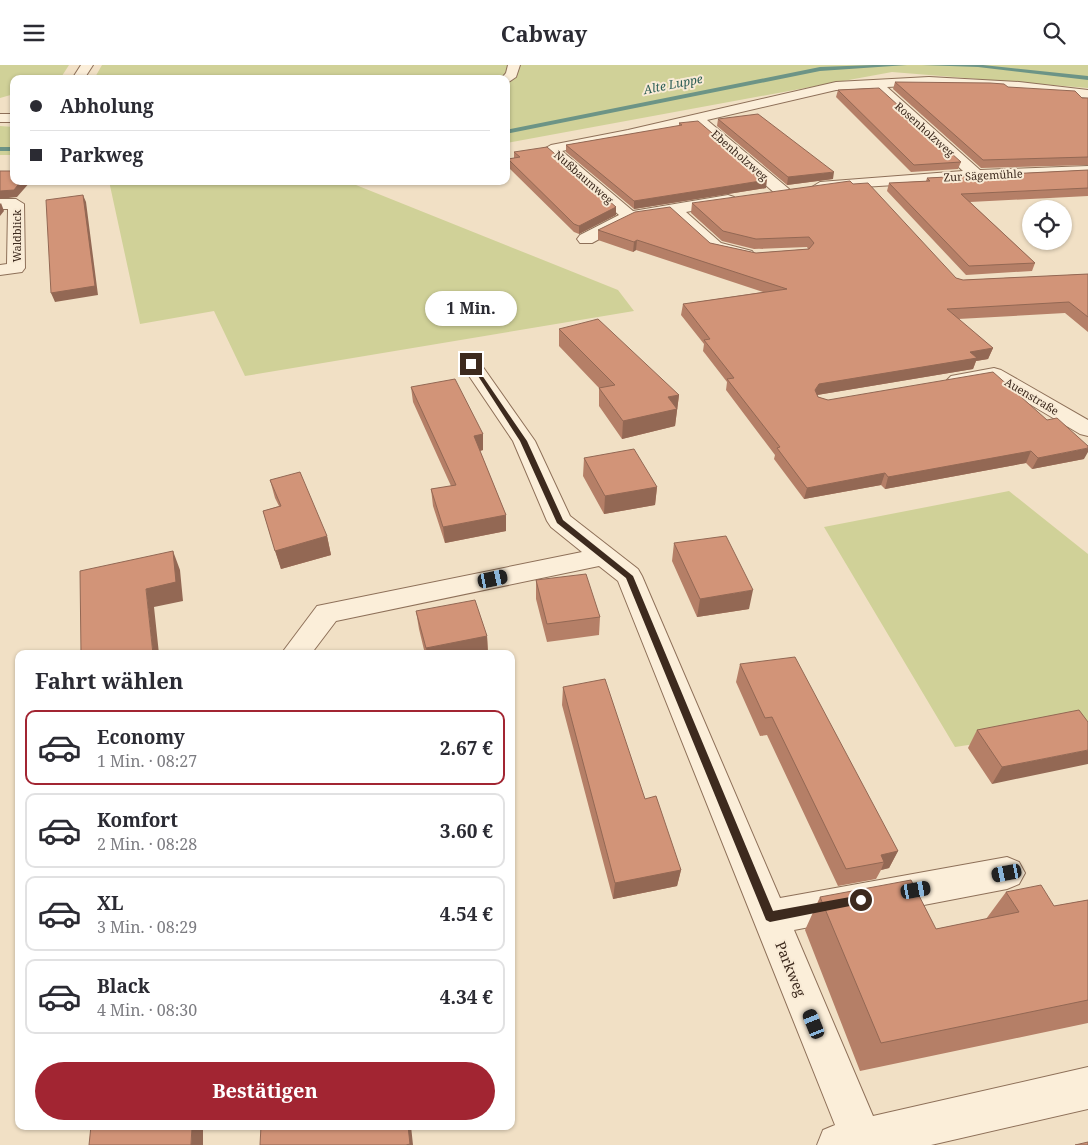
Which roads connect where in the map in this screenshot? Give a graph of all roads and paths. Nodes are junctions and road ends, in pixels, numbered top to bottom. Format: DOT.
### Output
graph roads {
  1 [pos="875,83"];
  2 [pos="1088,94"];
  3 [pos="774,101"];
  4 [pos="696,118"];
  5 [pos="628,134"];
  6 [pos="1088,171"];
  7 [pos="976,175"];
  8 [pos="867,182"];
  9 [pos="783,192"];
  10 [pos="765,195"];
  11 [pos="746,197"];
  12 [pos="880,197"];
  13 [pos="0,204"];
  14 [pos="674,209"];
  15 [pos="630,216"];
  16 [pos="586,239"];
  17 [pos="763,256"];
  18 [pos="0,270"];
  19 [pos="471,364"];
  20 [pos="938,383"];
  21 [pos="1088,429"];
  22 [pos="604,556"];
  23 [pos="298,650"];
  24 [pos="1007,873"];
  25 [pos="770,917"];
  26 [pos="1088,1088"];
  27 [pos="850,1142"];
  1 -- 2 [label="street, Rosenholzweg"];
  1 -- 3 [label="street, Rosenholzweg"];
  1 -- 7 [label="street, Rosenholzweg"];
  3 -- 4 [label="street, Ebenholzweg"];
  4 -- 5 [label="street, Ebenholzweg"];
  4 -- 9 [label="street, Ebenholzweg"];
  5 -- 15 [label="street, Nußbaumweg"];
  6 -- 7 [label="street, Zur Sägemühle"];
  7 -- 8 [label="street, Zur Sägemühle"];
  8 -- 9 [label="street, Zur Sägemühle"];
  8 -- 12 [label="street"];
  9 -- 10 [label="street, Zur Sägemühle"];
  11 -- 14 [label="street"];
  13 -- 18 [label="street, Waldblick"];
  14 -- 15 [label="street"];
  14 -- 17 [label="street"];
  15 -- 16 [label="street"];
  19 -- 22 [label="street, Parkweg"];
  20 -- 21 [label="street, Auenstraße"];
  22 -- 23 [label="street"];
  22 -- 25 [label="street, Parkweg"];
  24 -- 25 [label="street"];
  25 -- 27 [label="street, Parkweg"];
  26 -- 27 [label="street"];
}
